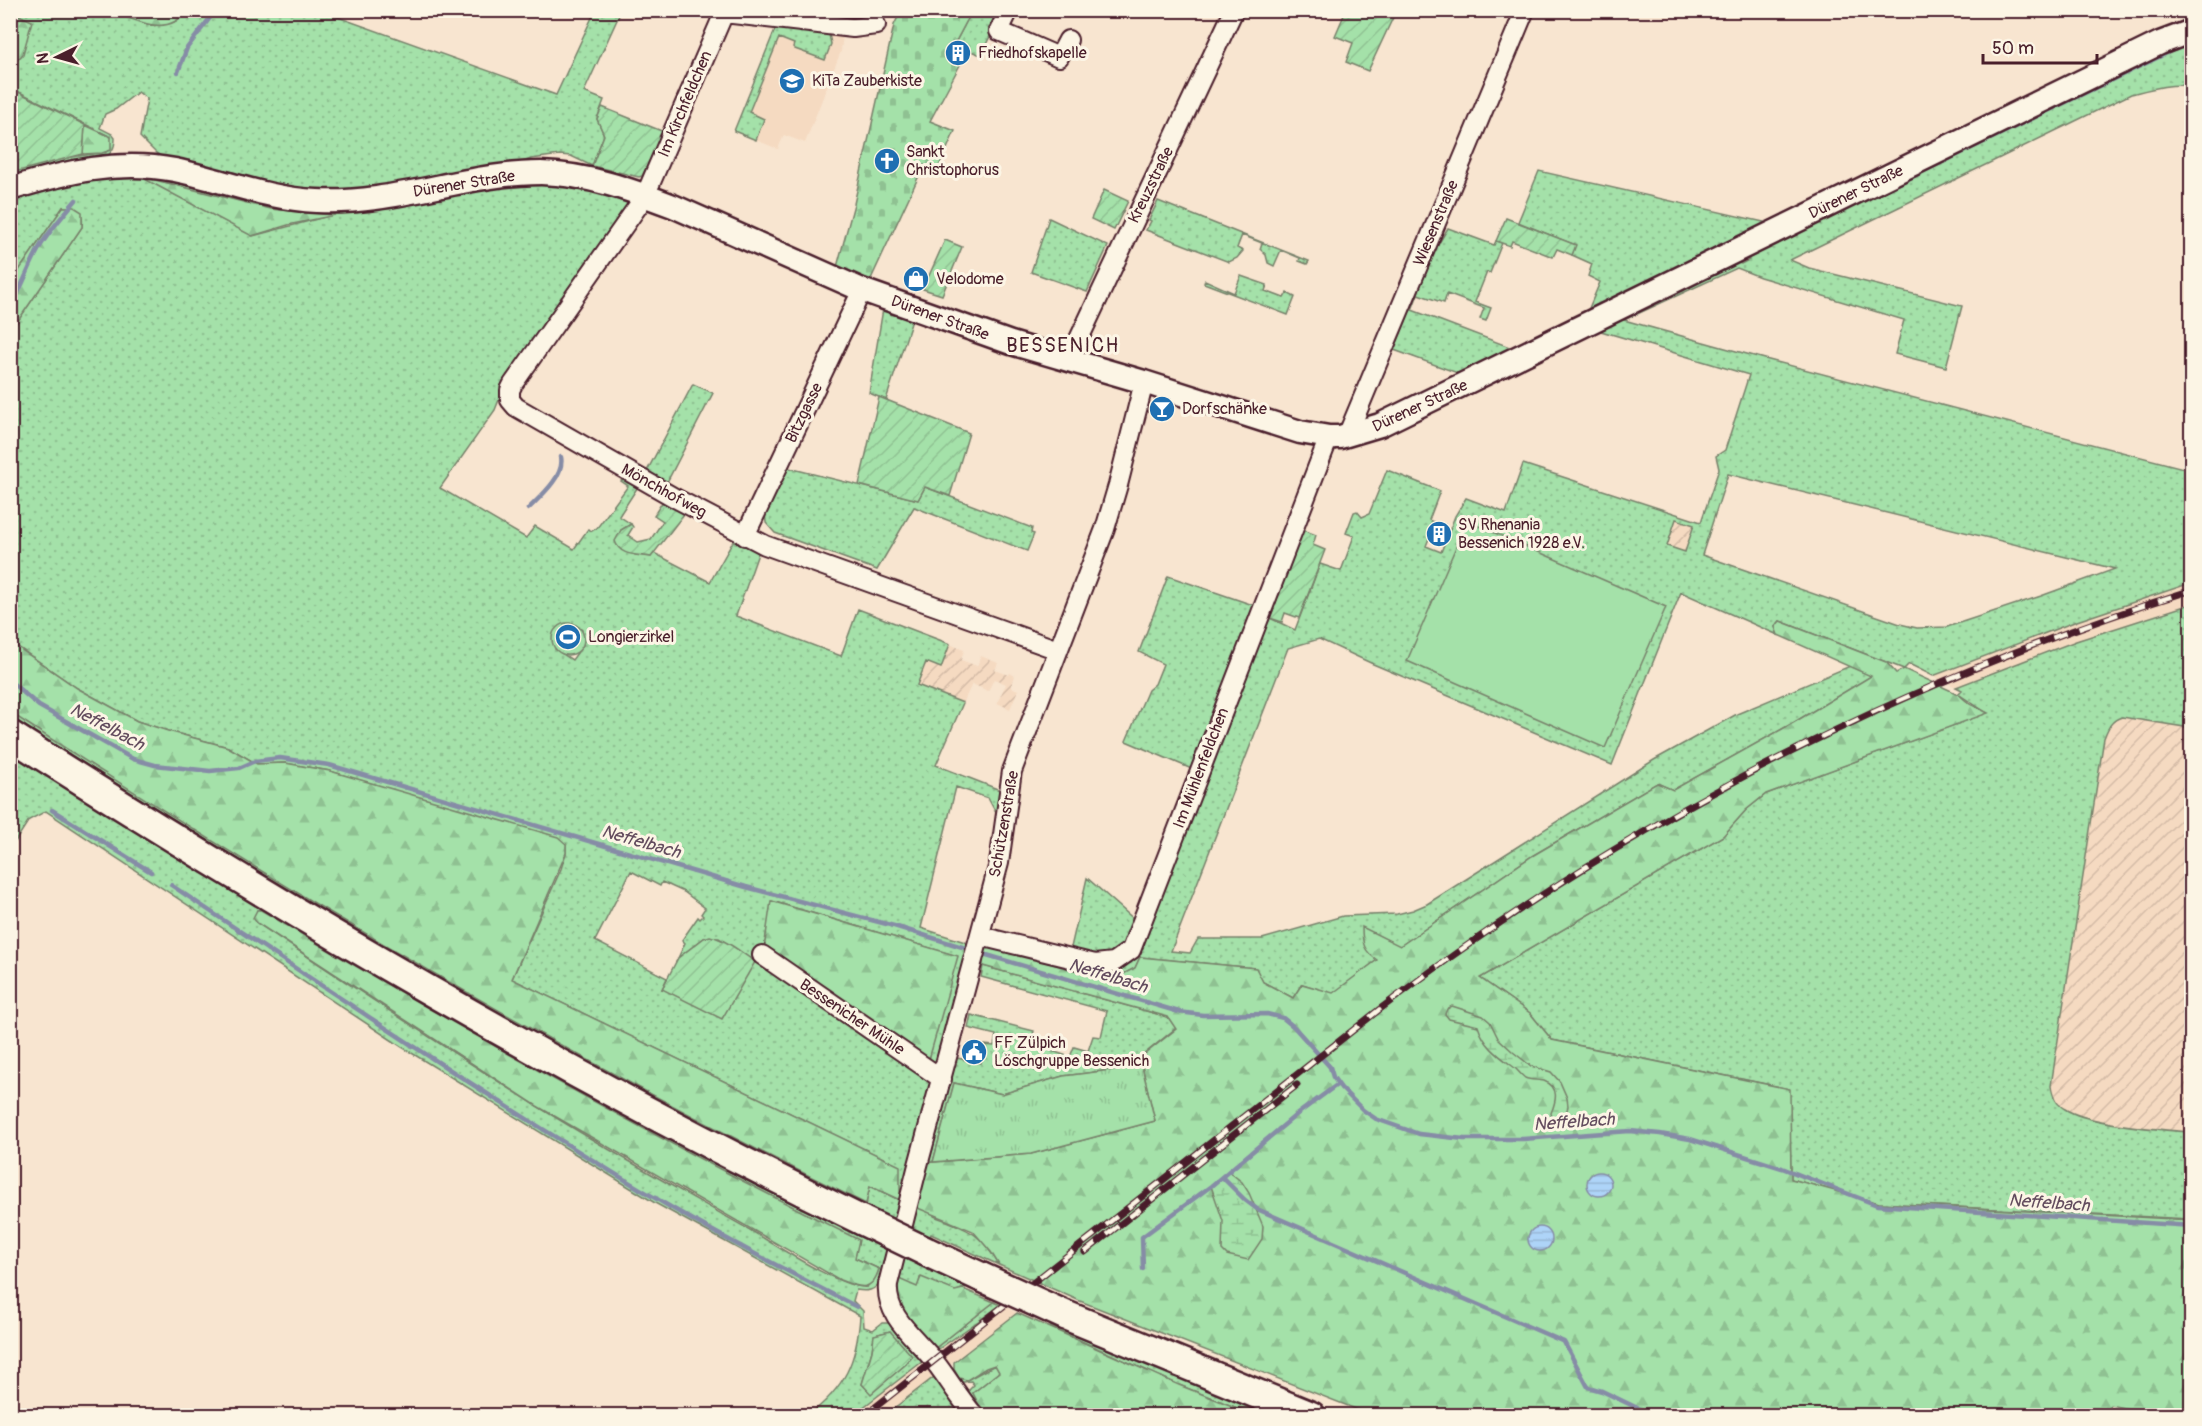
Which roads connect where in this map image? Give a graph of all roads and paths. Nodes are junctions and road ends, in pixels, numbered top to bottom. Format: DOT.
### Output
graph roads {
  1 [pos="1009,10"];
  2 [pos="1234,10"];
  3 [pos="1525,10"];
  4 [pos="724,12"];
  5 [pos="876,25"];
  6 [pos="2192,31"];
  7 [pos="1068,40"];
  8 [pos="10,189"];
  9 [pos="645,196"];
  10 [pos="862,290"];
  11 [pos="1069,360"];
  12 [pos="1144,382"];
  13 [pos="1338,436"];
  14 [pos="745,536"];
  15 [pos="1058,650"];
  16 [pos="10,735"];
  17 [pos="977,947"];
  18 [pos="762,955"];
  19 [pos="942,1078"];
  20 [pos="975,1416"];
  21 [pos="1311,1416"];
  1 -- 7 [label="street"];
  2 -- 11 [label="street, Kreuzstraße"];
  3 -- 13 [label="street, Wiesenstraße"];
  4 -- 5 [label="street, Im Kirchfeldchen"];
  4 -- 9 [label="street, Im Kirchfeldchen"];
  6 -- 13 [label="street, Dürener Straße"];
  8 -- 9 [label="street, Dürener Straße"];
  9 -- 10 [label="street, Dürener Straße"];
  9 -- 14 [label="street, Mönchhofweg"];
  10 -- 11 [label="street, Dürener Straße"];
  10 -- 14 [label="street, Bitzgasse"];
  11 -- 12 [label="street, Dürener Straße"];
  12 -- 13 [label="street, Dürener Straße"];
  12 -- 15 [label="street, Schützenstraße"];
  13 -- 17 [label="street, Im Mühlenfeldchen"];
  14 -- 15 [label="street, Mönchhofweg"];
  15 -- 17 [label="street, Schützenstraße"];
  16 -- 21 [label="main road, bridge"];
  17 -- 19 [label="street, Schützenstraße"];
  18 -- 19 [label="street, Bessenicher Mühle"];
  19 -- 20 [label="street, Schützenstraße"];
}
